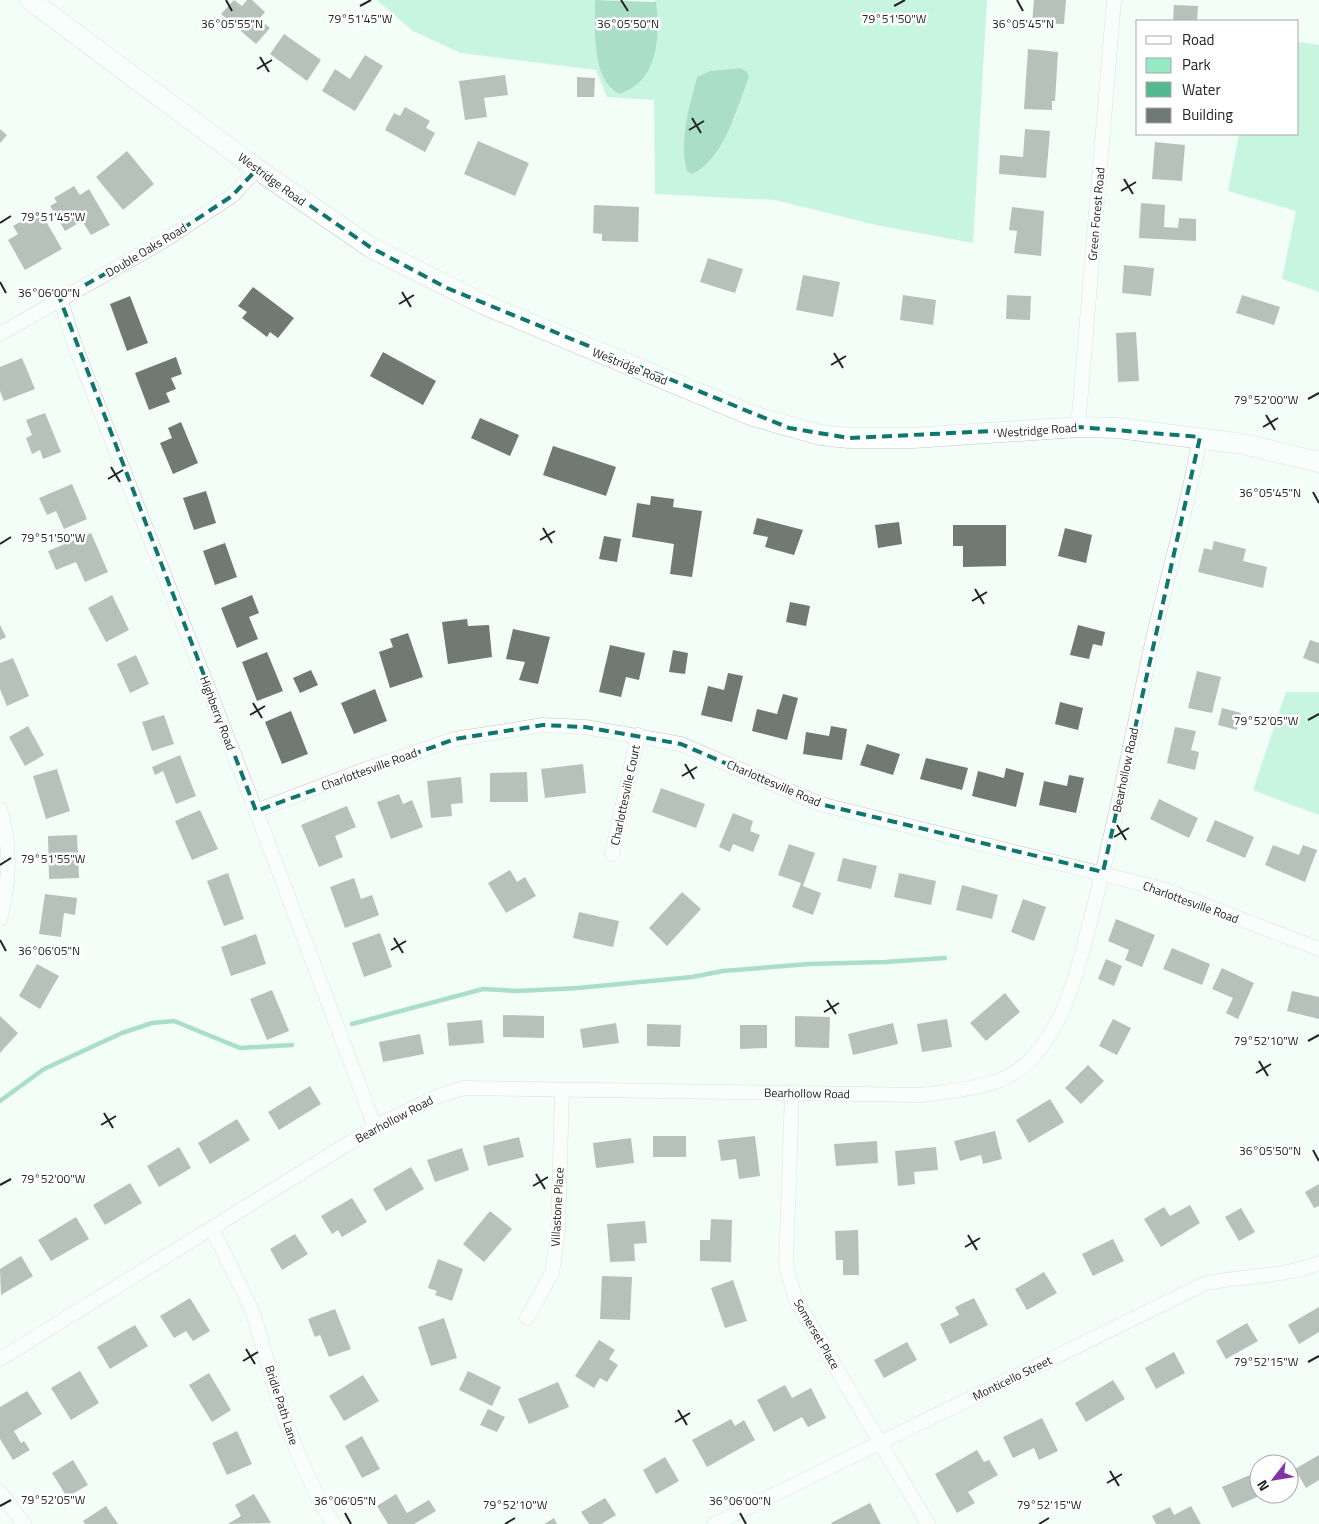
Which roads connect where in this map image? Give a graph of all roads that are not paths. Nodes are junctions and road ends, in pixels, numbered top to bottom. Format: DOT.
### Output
graph roads {
  1 [pos="30,0"];
  2 [pos="1114,0"];
  3 [pos="257,169"];
  4 [pos="60,299"];
  5 [pos="0,334"];
  6 [pos="1078,427"];
  7 [pos="1200,437"];
  8 [pos="1319,462"];
  9 [pos="638,735"];
  10 [pos="0,809"];
  11 [pos="256,811"];
  12 [pos="612,854"];
  13 [pos="1103,872"];
  14 [pos="0,919"];
  15 [pos="1319,949"];
  16 [pos="562,1090"];
  17 [pos="792,1092"];
  18 [pos="375,1127"];
  19 [pos="212,1229"];
  20 [pos="1319,1263"];
  21 [pos="527,1318"];
  22 [pos="0,1359"];
  23 [pos="882,1442"];
  24 [pos="0,1492"];
  25 [pos="24,1524"];
  26 [pos="334,1524"];
  27 [pos="714,1524"];
  28 [pos="928,1524"];
  1 -- 3 [label="main road, Westridge Road"];
  2 -- 6 [label="street, Green Forest Road"];
  3 -- 4 [label="street, Double Oaks Road"];
  3 -- 6 [label="main road, Westridge Road"];
  4 -- 5 [label="street, Double Oaks Road"];
  4 -- 11 [label="street, Highberry Road"];
  6 -- 7 [label="main road, Westridge Road"];
  7 -- 8 [label="main road, Westridge Road"];
  7 -- 13 [label="street, Bearhollow Road"];
  9 -- 11 [label="street, Charlottesville Road"];
  9 -- 12 [label="street, Charlottesville Court"];
  9 -- 13 [label="street, Charlottesville Road"];
  10 -- 14 [label="street"];
  11 -- 18 [label="street, Highberry Road"];
  13 -- 15 [label="street, Charlottesville Road"];
  13 -- 17 [label="street, Bearhollow Road"];
  16 -- 17 [label="street, Bearhollow Road"];
  16 -- 18 [label="street, Bearhollow Road"];
  16 -- 21 [label="street, Villastone Place"];
  17 -- 23 [label="street, Somerset Place"];
  18 -- 19 [label="street, Bearhollow Road"];
  19 -- 22 [label="street, Bearhollow Road"];
  19 -- 26 [label="street, Bridle Path Lane"];
  20 -- 23 [label="street, Monticello Street"];
  23 -- 27 [label="street, Monticello Street"];
  23 -- 28 [label="street, Somerset Place"];
  24 -- 25 [label="street"];
}
